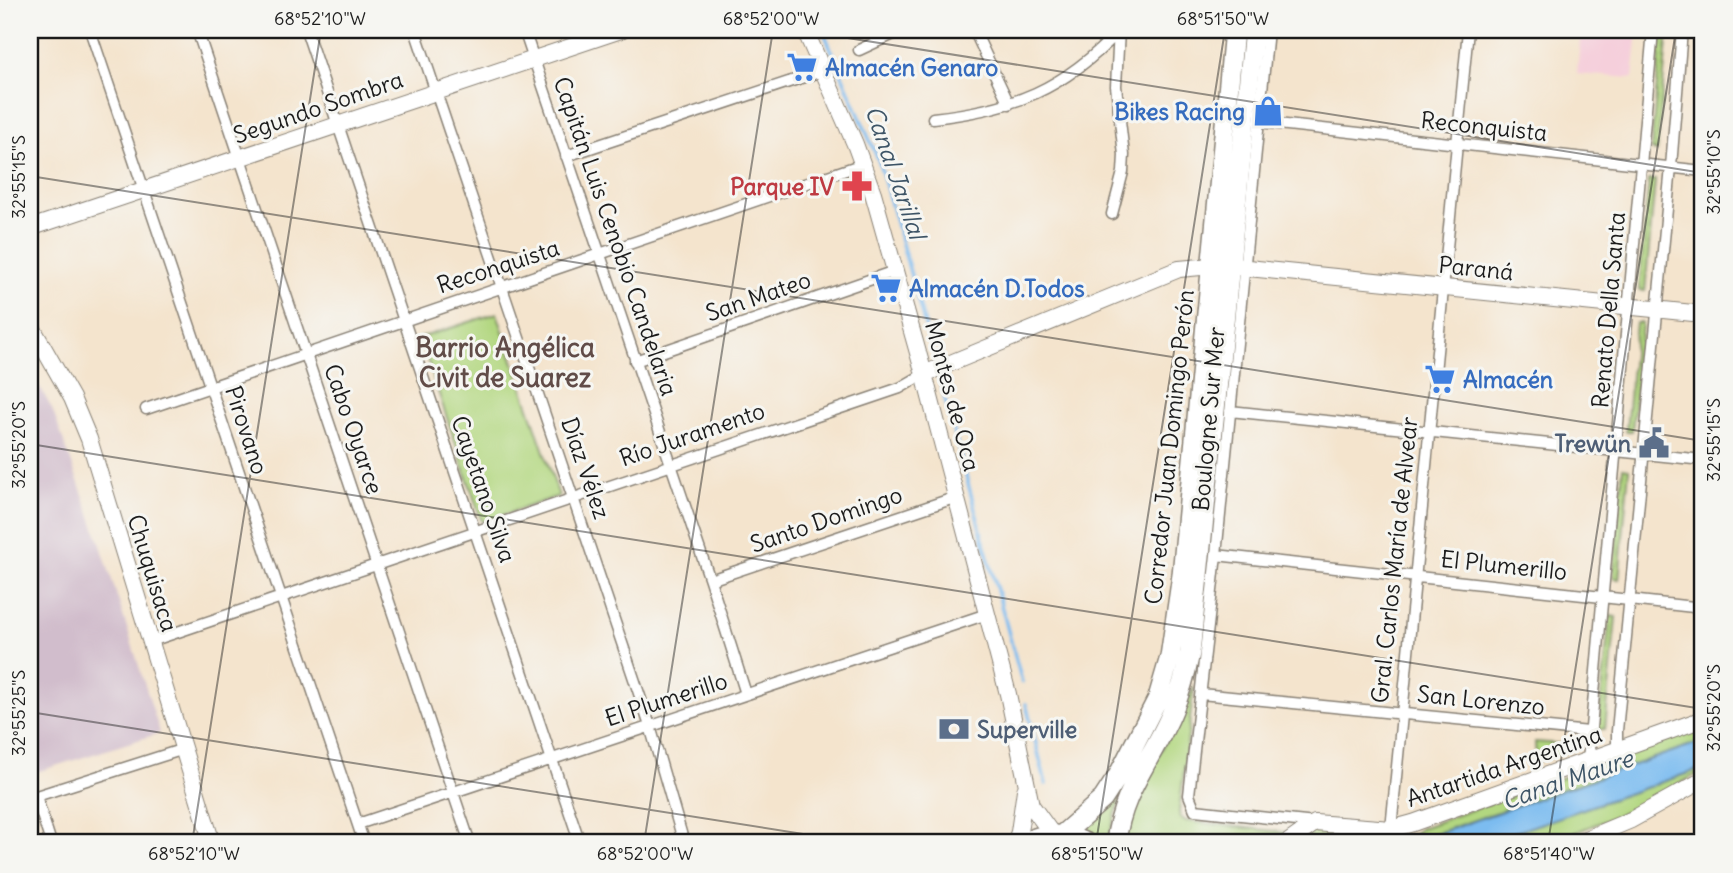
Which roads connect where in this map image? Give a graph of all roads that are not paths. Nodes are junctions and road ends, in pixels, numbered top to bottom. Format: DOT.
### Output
graph roads {
  1 [pos="90,30"];
  2 [pos="197,30"];
  3 [pos="306,30"];
  4 [pos="415,30"];
  5 [pos="524,30"];
  6 [pos="621,30"];
  7 [pos="805,30"];
  8 [pos="902,30"];
  9 [pos="974,30"];
  10 [pos="1119,30"];
  11 [pos="1234,30"];
  12 [pos="1254,30"];
  13 [pos="1268,30"];
  14 [pos="1468,30"];
  15 [pos="1653,30"];
  16 [pos="1682,30"];
  17 [pos="859,50"];
  18 [pos="534,58"];
  19 [pos="822,71"];
  20 [pos="436,92"];
  21 [pos="1009,104"];
  22 [pos="933,118"];
  23 [pos="1259,122"];
  24 [pos="338,125"];
  25 [pos="1458,144"];
  26 [pos="566,156"];
  27 [pos="241,158"];
  28 [pos="863,164"];
  29 [pos="1641,164"];
  30 [pos="1671,167"];
  31 [pos="1703,171"];
  32 [pos="143,190"];
  33 [pos="1112,214"];
  34 [pos="30,228"];
  35 [pos="598,255"];
  36 [pos="1228,267"];
  37 [pos="895,271"];
  38 [pos="502,287"];
  39 [pos="1443,288"];
  40 [pos="1630,307"];
  41 [pos="1657,309"];
  42 [pos="1703,314"];
  43 [pos="404,320"];
  44 [pos="30,324"];
  45 [pos="306,354"];
  46 [pos="635,361"];
  47 [pos="925,374"];
  48 [pos="210,386"];
  49 [pos="146,409"];
  50 [pos="1230,411"];
  51 [pos="1430,432"];
  52 [pos="1616,450"];
  53 [pos="1643,453"];
  54 [pos="1703,460"];
  55 [pos="671,465"];
  56 [pos="957,497"];
  57 [pos="574,498"];
  58 [pos="476,531"];
  59 [pos="1216,555"];
  60 [pos="378,564"];
  61 [pos="1415,577"];
  62 [pos="710,580"];
  63 [pos="280,597"];
  64 [pos="1602,597"];
  65 [pos="1629,600"];
  66 [pos="1703,608"];
  67 [pos="987,614"];
  68 [pos="151,641"];
  69 [pos="746,694"];
  70 [pos="1201,694"];
  71 [pos="1401,714"];
  72 [pos="1703,719"];
  73 [pos="650,726"];
  74 [pos="1589,732"];
  75 [pos="184,749"];
  76 [pos="1617,751"];
  77 [pos="553,759"];
  78 [pos="1588,761"];
  79 [pos="1703,780"];
  80 [pos="1026,785"];
  81 [pos="453,792"];
  82 [pos="33,797"];
  83 [pos="1195,810"];
  84 [pos="1315,823"];
  85 [pos="358,824"];
  86 [pos="1057,835"];
  87 [pos="1391,836"];
  88 [pos="1604,838"];
  89 [pos="51,843"];
  90 [pos="212,843"];
  91 [pos="364,843"];
  92 [pos="471,843"];
  93 [pos="580,843"];
  94 [pos="684,843"];
  95 [pos="1015,843"];
  96 [pos="1023,843"];
  97 [pos="1086,843"];
  98 [pos="1116,843"];
  99 [pos="1287,843"];
  100 [pos="1576,843"];
  1 -- 32 [label="street, Pirovano"];
  2 -- 27 [label="street, Cabo Oyarce"];
  3 -- 24 [label="street, Cayetano Silva"];
  4 -- 20 [label="street, Díaz Vélez"];
  5 -- 18 [label="street, Capitán Luis Cenobio Candelaria"];
  6 -- 18 [label="street, Segundo Sombra"];
  7 -- 19 [label="street, Montes de Oca"];
  8 -- 17 [label="street"];
  9 -- 21 [label="street"];
  10 -- 21 [label="street"];
  10 -- 33 [label="street"];
  11 -- 36 [label="highway, Corredor Juan Domingo Perón"];
  12 -- 36 [label="highway, Corredor Juan Domingo Perón"];
  13 -- 23 [label="street, Boulogne Sur Mer"];
  14 -- 25 [label="street, Gral. Carlos María de Alvear"];
  15 -- 29 [label="street, Renato Della Santa"];
  16 -- 30 [label="street, Renato Della Santa"];
  18 -- 20 [label="street, Segundo Sombra"];
  18 -- 26 [label="street, Capitán Luis Cenobio Candelaria"];
  19 -- 26 [label="street"];
  19 -- 28 [label="street, Montes de Oca"];
  20 -- 24 [label="street, Segundo Sombra"];
  20 -- 38 [label="street, Díaz Vélez"];
  21 -- 22 [label="street"];
  23 -- 25 [label="street, Reconquista"];
  23 -- 36 [label="street, Boulogne Sur Mer"];
  24 -- 27 [label="street, Segundo Sombra"];
  24 -- 43 [label="street, Cayetano Silva"];
  25 -- 29 [label="street, Reconquista"];
  25 -- 39 [label="street, Gral. Carlos María de Alvear"];
  26 -- 35 [label="street, Capitán Luis Cenobio Candelaria"];
  27 -- 32 [label="street, Segundo Sombra"];
  27 -- 45 [label="street, Cabo Oyarce"];
  28 -- 35 [label="street, Reconquista"];
  28 -- 37 [label="street, Montes de Oca"];
  29 -- 30 [label="street, Reconquista"];
  29 -- 40 [label="street, Renato Della Santa"];
  30 -- 31 [label="street, Reconquista"];
  30 -- 41 [label="street, Renato Della Santa"];
  32 -- 34 [label="street, Segundo Sombra"];
  32 -- 48 [label="street, Pirovano"];
  35 -- 38 [label="street, Reconquista"];
  35 -- 46 [label="street, Capitán Luis Cenobio Candelaria"];
  36 -- 39 [label="street, Paraná"];
  36 -- 47 [label="street, Río Juramento"];
  36 -- 50 [label="street, Boulogne Sur Mer"];
  36 -- 86 [label="highway, Corredor Juan Domingo Perón"];
  36 -- 98 [label="highway, Corredor Juan Domingo Perón"];
  37 -- 46 [label="street, San Mateo"];
  37 -- 47 [label="street, Montes de Oca"];
  38 -- 43 [label="street, Reconquista"];
  38 -- 57 [label="street, Díaz Vélez"];
  39 -- 40 [label="street, Paraná"];
  39 -- 51 [label="street, Gral. Carlos María de Alvear"];
  40 -- 41 [label="street, Paraná"];
  40 -- 52 [label="street, Renato Della Santa"];
  41 -- 42 [label="street, Paraná"];
  41 -- 53 [label="street, Renato Della Santa"];
  43 -- 45 [label="street, Reconquista"];
  43 -- 58 [label="street, Cayetano Silva"];
  44 -- 68 [label="street, Chuquisaca"];
  45 -- 48 [label="street, Reconquista"];
  45 -- 60 [label="street, Cabo Oyarce"];
  46 -- 55 [label="street, Capitán Luis Cenobio Candelaria"];
  47 -- 55 [label="street, Río Juramento"];
  47 -- 56 [label="street, Montes de Oca"];
  48 -- 49 [label="street, Reconquista"];
  48 -- 63 [label="street, Pirovano"];
  50 -- 51 [label="street"];
  50 -- 59 [label="street, Boulogne Sur Mer"];
  51 -- 52 [label="street"];
  51 -- 61 [label="street, Gral. Carlos María de Alvear"];
  52 -- 53 [label="street"];
  52 -- 64 [label="street, Renato Della Santa"];
  53 -- 54 [label="street"];
  53 -- 65 [label="street, Renato Della Santa"];
  55 -- 57 [label="street, Río Juramento"];
  55 -- 62 [label="street, Capitán Luis Cenobio Candelaria"];
  56 -- 62 [label="street, Santo Domingo"];
  56 -- 67 [label="street, Montes de Oca"];
  57 -- 58 [label="street, Río Juramento"];
  57 -- 73 [label="street, Díaz Vélez"];
  58 -- 60 [label="street, Río Juramento"];
  58 -- 77 [label="street, Cayetano Silva"];
  59 -- 61 [label="street, El Plumerillo"];
  59 -- 70 [label="street, Boulogne Sur Mer"];
  60 -- 63 [label="street, Río Juramento"];
  60 -- 81 [label="street, Cabo Oyarce"];
  61 -- 64 [label="street, El Plumerillo"];
  61 -- 71 [label="street, Gral. Carlos María de Alvear"];
  62 -- 69 [label="street, Capitán Luis Cenobio Candelaria"];
  63 -- 68 [label="street, Río Juramento"];
  63 -- 85 [label="street, Pirovano"];
  64 -- 65 [label="street, El Plumerillo"];
  64 -- 74 [label="street, Renato Della Santa"];
  65 -- 66 [label="street, El Plumerillo"];
  65 -- 76 [label="street, Renato Della Santa"];
  67 -- 69 [label="street, El Plumerillo"];
  67 -- 80 [label="street, Montes de Oca"];
  68 -- 75 [label="street, Chuquisaca"];
  69 -- 73 [label="street, El Plumerillo"];
  70 -- 71 [label="street, San Lorenzo"];
  70 -- 83 [label="street, Boulogne Sur Mer"];
  71 -- 74 [label="street, San Lorenzo"];
  71 -- 87 [label="street, Gral. Carlos María de Alvear"];
  72 -- 76 [label="street, Antartida Argentina"];
  73 -- 77 [label="street, El Plumerillo"];
  73 -- 94 [label="street, Díaz Vélez"];
  74 -- 78 [label="street, Renato Della Santa"];
  75 -- 82 [label="street"];
  75 -- 90 [label="street, Chuquisaca"];
  76 -- 78 [label="street, Antartida Argentina"];
  77 -- 81 [label="street, El Plumerillo"];
  77 -- 93 [label="street, Cayetano Silva"];
  78 -- 87 [label="street, Antartida Argentina"];
  79 -- 88 [label="street"];
  80 -- 86 [label="street, Montes de Oca"];
  80 -- 95 [label="street, Montes de Oca"];
  81 -- 85 [label="street, El Plumerillo"];
  81 -- 92 [label="street, Cabo Oyarce"];
  82 -- 89 [label="street"];
  83 -- 84 [label="street, Antartida Argentina"];
  84 -- 87 [label="street, Antartida Argentina"];
  84 -- 99 [label="street"];
  85 -- 91 [label="street, Pirovano"];
  86 -- 96 [label="highway"];
  86 -- 97 [label="highway"];
  88 -- 100 [label="street"];
}
